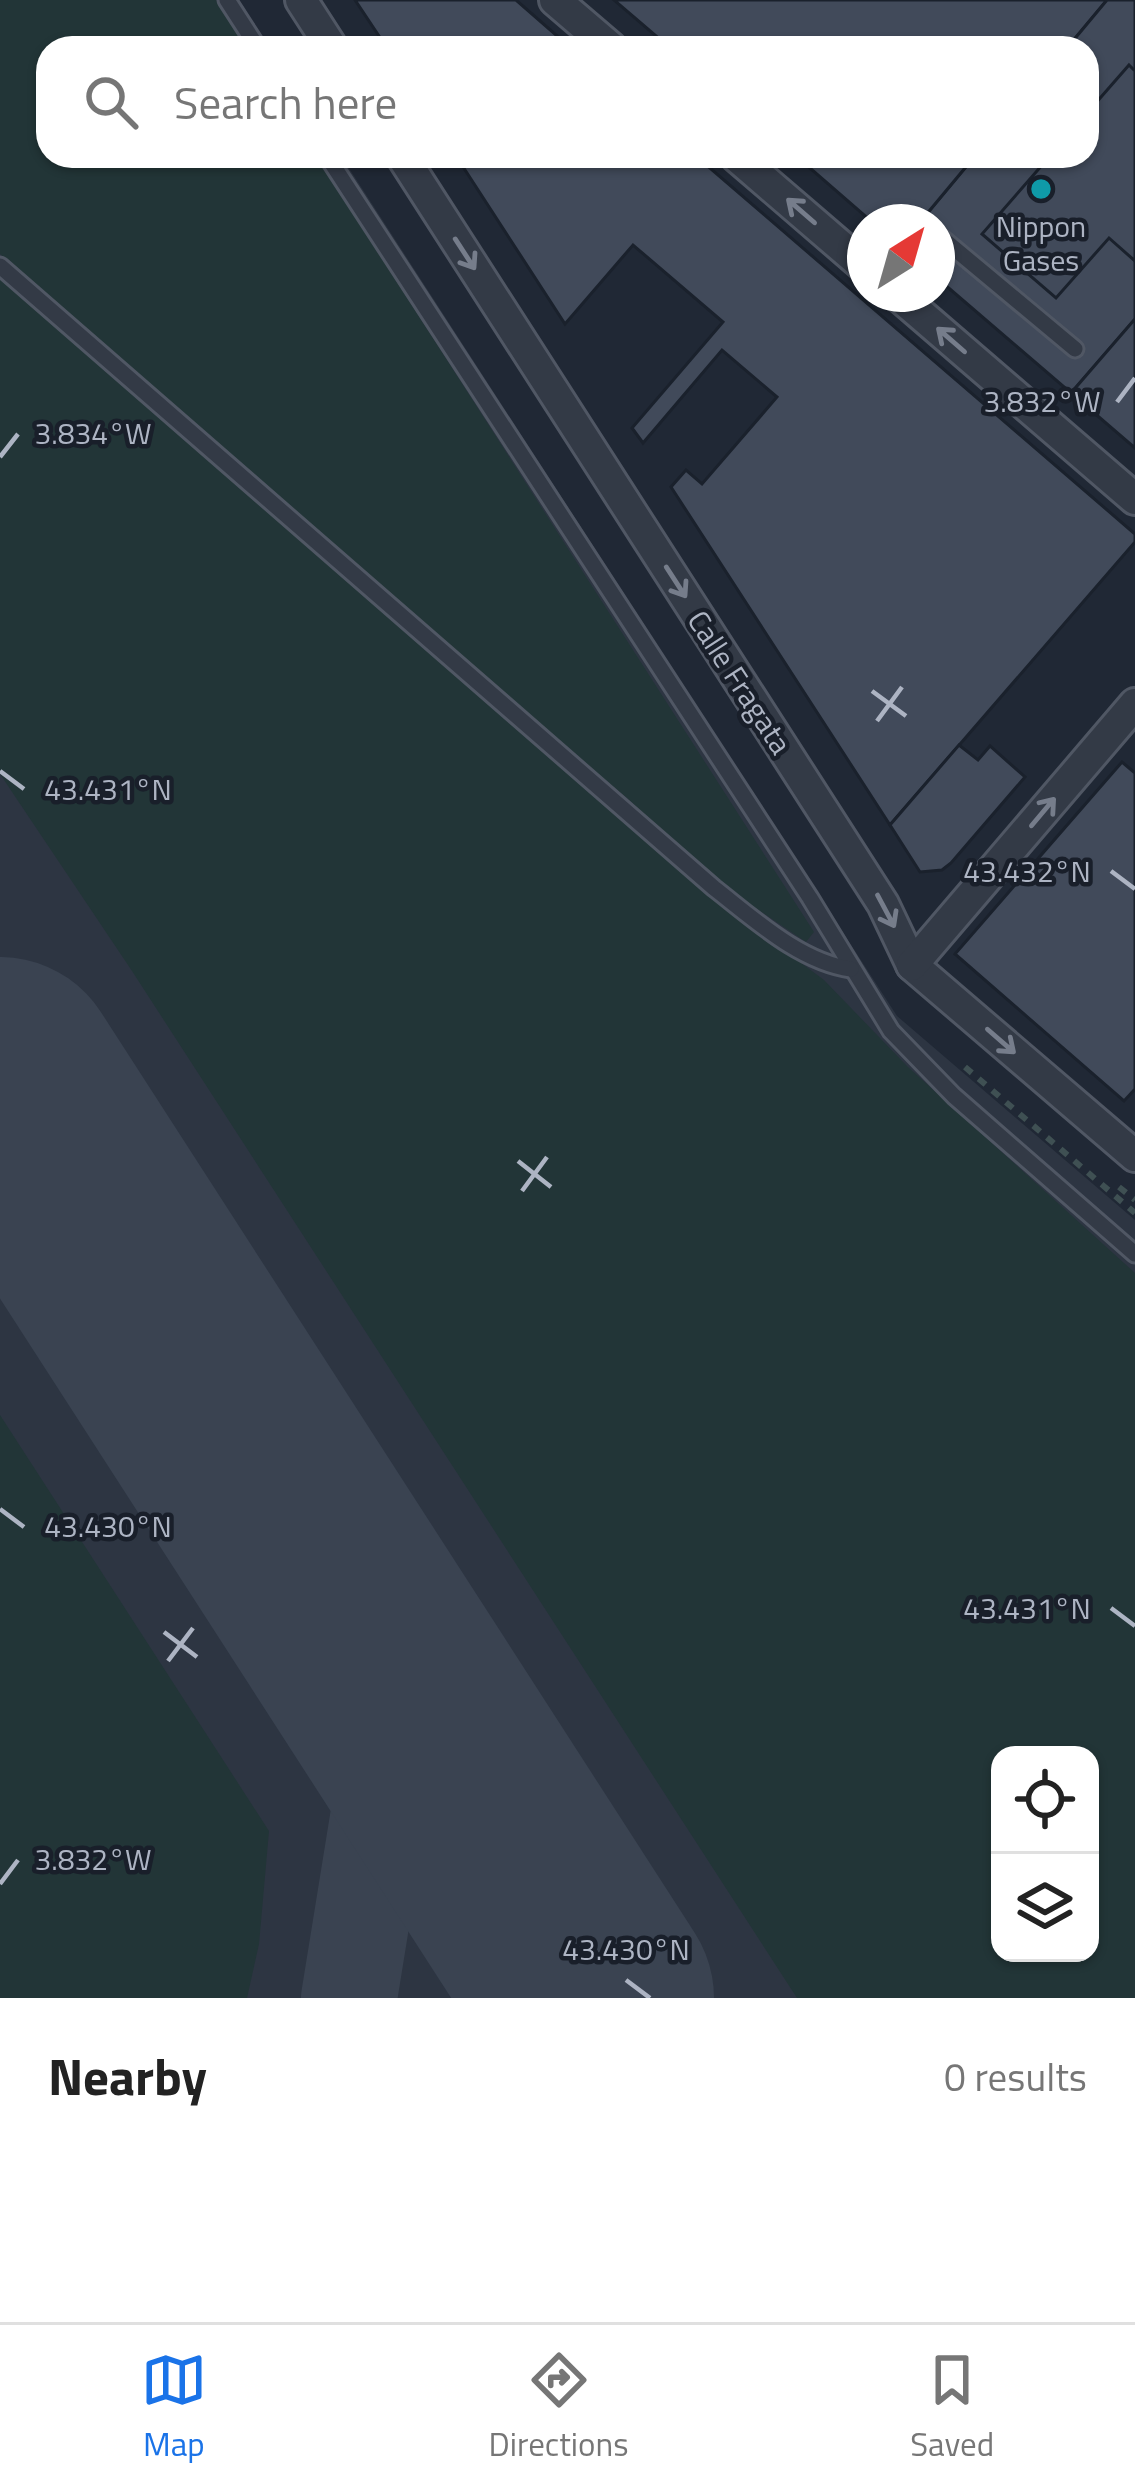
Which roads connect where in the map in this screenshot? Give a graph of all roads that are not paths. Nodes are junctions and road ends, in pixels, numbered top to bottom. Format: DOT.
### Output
graph roads {
  1 [pos="226,0"];
  2 [pos="301,0"];
  3 [pos="555,0"];
  4 [pos="250,36"];
  5 [pos="324,36"];
  6 [pos="597,36"];
  7 [pos="335,168"];
  8 [pos="410,168"];
  9 [pos="750,168"];
  10 [pos="955,248"];
  11 [pos="847,251"];
  12 [pos="0,266"];
  13 [pos="918,312"];
  14 [pos="1075,349"];
  15 [pos="1135,499"];
  16 [pos="1135,704"];
  17 [pos="912,964"];
  18 [pos="851,969"];
  19 [pos="1135,1156"];
  20 [pos="1135,1254"];
  1 -- 4 [label="lane"];
  2 -- 5 [label="street"];
  3 -- 6 [label="street"];
  7 -- 18 [label="lane"];
  8 -- 17 [label="street, Calle Fragata, one-way"];
  11 -- 9 [label="street, one-way"];
  10 -- 14 [label="lane"];
  12 -- 18 [label="lane"];
  15 -- 13 [label="street, one-way"];
  17 -- 16 [label="street, one-way"];
  17 -- 19 [label="street, Calle Fragata, one-way"];
  18 -- 20 [label="lane"];
}
